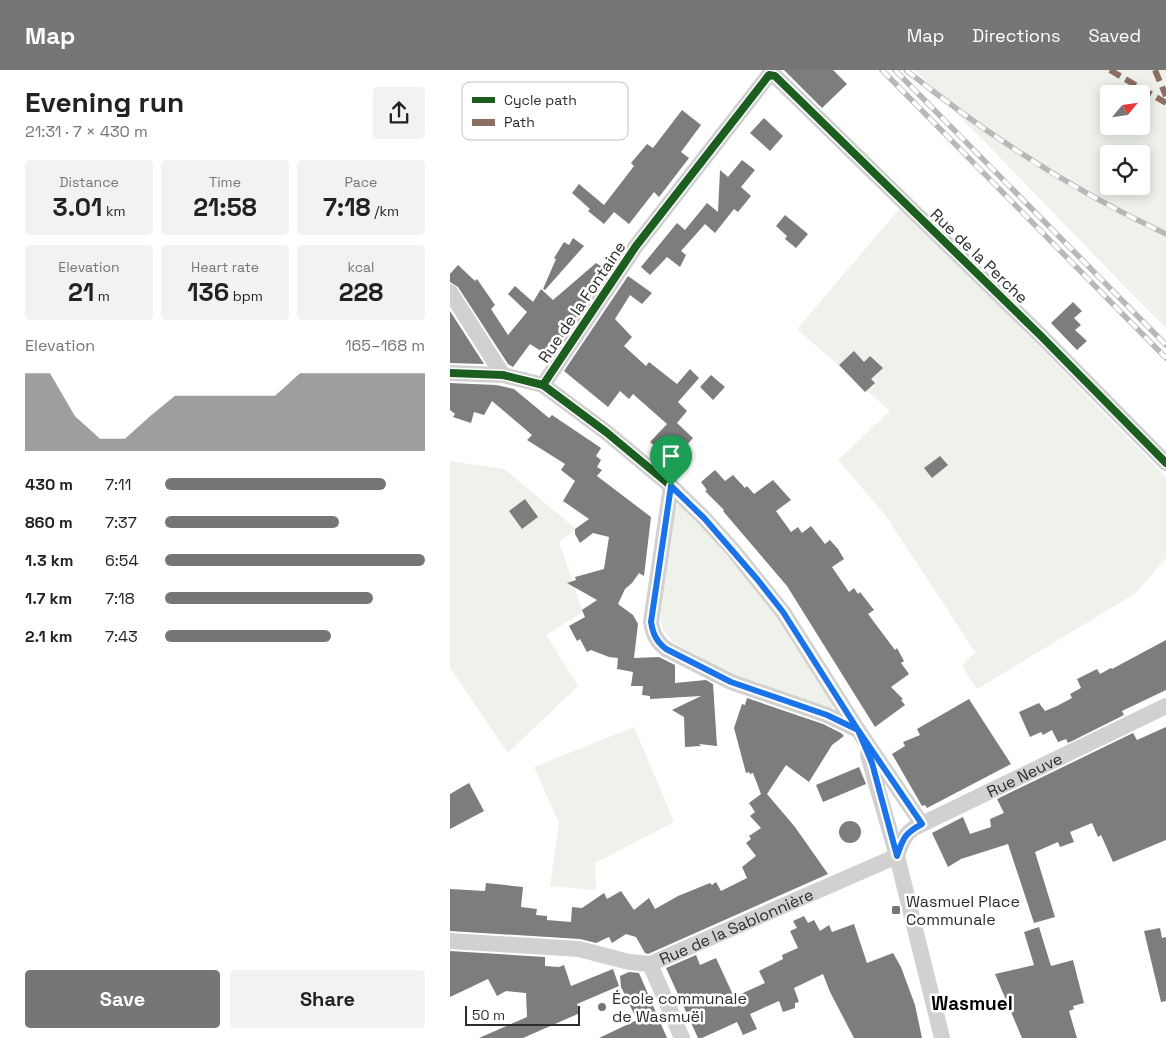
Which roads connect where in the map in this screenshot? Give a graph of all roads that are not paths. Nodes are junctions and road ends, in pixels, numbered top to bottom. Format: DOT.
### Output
graph roads {
  1 [pos="769,75"];
  2 [pos="450,292"];
  3 [pos="450,373"];
  4 [pos="503,376"];
  5 [pos="542,385"];
  6 [pos="1166,463"];
  7 [pos="671,486"];
  8 [pos="1166,706"];
  9 [pos="858,730"];
  10 [pos="922,824"];
  11 [pos="897,856"];
  12 [pos="450,941"];
  13 [pos="650,964"];
  14 [pos="682,1038"];
  15 [pos="942,1038"];
  1 -- 5 [label="street, Rue de la Fontaine"];
  1 -- 6 [label="street, Rue de la Perche"];
  2 -- 4 [label="street"];
  3 -- 4 [label="street"];
  4 -- 5 [label="street"];
  5 -- 7 [label="street, Rue de la Fontaine"];
  7 -- 9 [label="street, Rue de la Fontaine"];
  7 -- 9 [label="street"];
  8 -- 10 [label="street, Rue Neuve"];
  9 -- 10 [label="street"];
  9 -- 11 [label="street"];
  10 -- 11 [label="street, Rue Neuve"];
  11 -- 13 [label="street, Rue de la Sablonnière"];
  11 -- 15 [label="street"];
  12 -- 13 [label="street, Rue de la Sablonnière"];
  13 -- 14 [label="street"];
}
